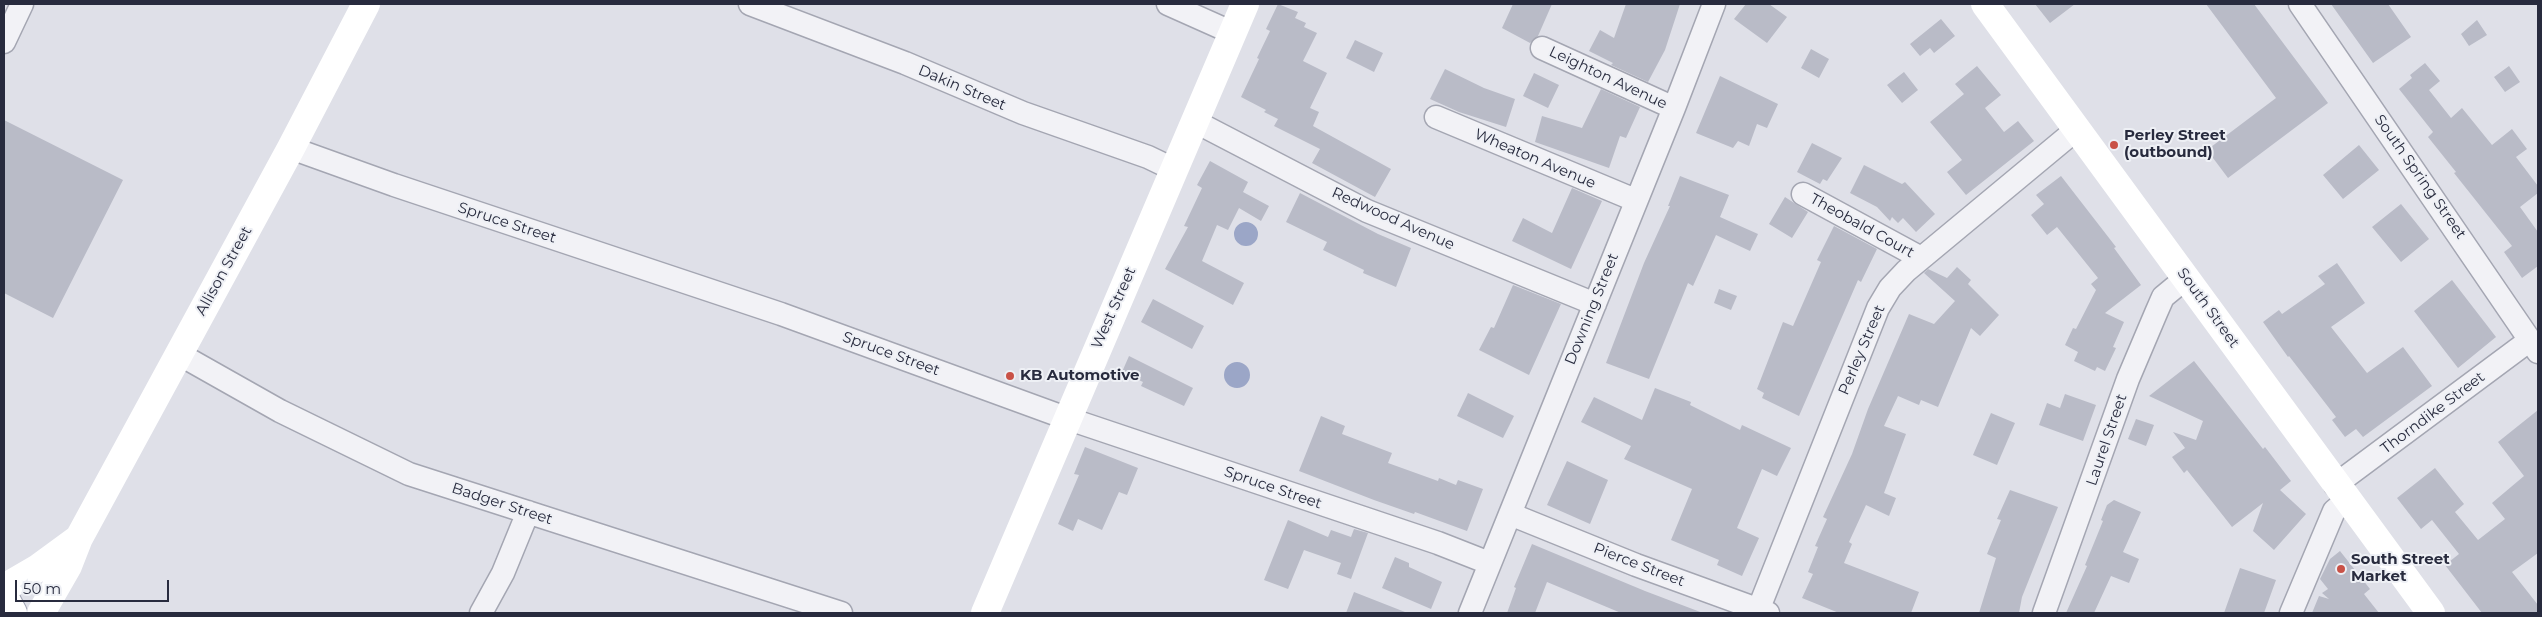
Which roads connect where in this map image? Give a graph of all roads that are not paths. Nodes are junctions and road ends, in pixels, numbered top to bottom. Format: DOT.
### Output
graph roads {
  1 [pos="22,4"];
  2 [pos="366,4"];
  3 [pos="750,4"];
  4 [pos="1168,4"];
  5 [pos="1245,4"];
  6 [pos="1714,4"];
  7 [pos="1985,4"];
  8 [pos="2300,4"];
  9 [pos="1233,33"];
  10 [pos="4,42"];
  11 [pos="1542,48"];
  12 [pos="1674,108"];
  13 [pos="1436,117"];
  14 [pos="1196,122"];
  15 [pos="2077,129"];
  16 [pos="291,148"];
  17 [pos="1175,170"];
  18 [pos="1804,194"];
  19 [pos="1635,200"];
  20 [pos="1921,258"];
  21 [pos="2186,278"];
  22 [pos="1595,304"];
  23 [pos="2534,346"];
  24 [pos="179,354"];
  25 [pos="1066,418"];
  26 [pos="2341,492"];
  27 [pos="528,512"];
  28 [pos="1510,514"];
  29 [pos="79,538"];
  30 [pos="1489,563"];
  31 [pos="4,588"];
  32 [pos="4,596"];
  33 [pos="1762,612"];
  34 [pos="13,613"];
  35 [pos="41,613"];
  36 [pos="481,613"];
  37 [pos="841,613"];
  38 [pos="985,613"];
  39 [pos="1470,613"];
  40 [pos="2044,613"];
  41 [pos="2291,613"];
  42 [pos="2431,613"];
  1 -- 10 [label="street"];
  2 -- 16 [label="street, Allison Street"];
  3 -- 17 [label="street, Dakin Street"];
  4 -- 9 [label="street"];
  5 -- 9 [label="street, West Street"];
  6 -- 12 [label="street, Downing Street"];
  7 -- 15 [label="street, South Street"];
  8 -- 23 [label="street, South Spring Street"];
  9 -- 14 [label="street, West Street"];
  11 -- 12 [label="street, Leighton Avenue"];
  12 -- 19 [label="street, Downing Street"];
  13 -- 19 [label="street, Wheaton Avenue"];
  14 -- 17 [label="street, West Street"];
  14 -- 22 [label="street, Redwood Avenue"];
  15 -- 20 [label="street, Perley Street"];
  15 -- 21 [label="street, South Street"];
  16 -- 24 [label="street, Allison Street"];
  16 -- 25 [label="street, Spruce Street"];
  17 -- 25 [label="street, West Street"];
  18 -- 20 [label="street, Theobald Court"];
  19 -- 22 [label="street, Downing Street"];
  20 -- 33 [label="street, Perley Street"];
  21 -- 26 [label="street, South Street"];
  21 -- 40 [label="street, Laurel Street"];
  22 -- 28 [label="street, Downing Street"];
  23 -- 26 [label="street, Thorndike Street"];
  24 -- 27 [label="street, Badger Street"];
  24 -- 29 [label="street, Allison Street"];
  25 -- 30 [label="street, Spruce Street"];
  25 -- 38 [label="street, West Street"];
  26 -- 41 [label="street, Thorndike Street"];
  26 -- 42 [label="street, South Street"];
  27 -- 36 [label="street"];
  27 -- 37 [label="street, Badger Street"];
  28 -- 30 [label="street, Downing Street"];
  28 -- 33 [label="street, Pierce Street"];
  29 -- 31 [label="street, Allison Street"];
  29 -- 35 [label="street, Allison Street"];
  30 -- 39 [label="street, Downing Street"];
  32 -- 34 [label="street"];
}
